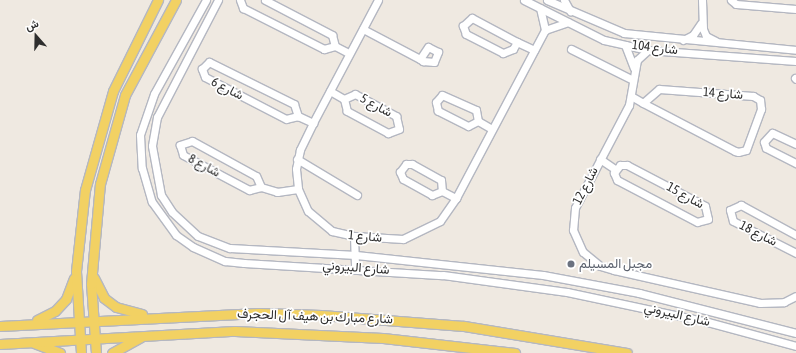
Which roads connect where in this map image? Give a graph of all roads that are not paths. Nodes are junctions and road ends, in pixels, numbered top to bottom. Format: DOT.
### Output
graph roads {
  1 [pos="158,0"];
  2 [pos="164,0"];
  3 [pos="176,0"];
  4 [pos="206,0"];
  5 [pos="218,0"];
  6 [pos="240,0"];
  7 [pos="265,0"];
  8 [pos="378,0"];
  9 [pos="524,0"];
  10 [pos="547,0"];
  11 [pos="564,0"];
  12 [pos="702,0"];
  13 [pos="731,0"];
  14 [pos="540,8"];
  15 [pos="796,9"];
  16 [pos="572,12"];
  17 [pos="568,22"];
  18 [pos="701,23"];
  19 [pos="363,29"];
  20 [pos="545,30"];
  21 [pos="158,33"];
  22 [pos="682,40"];
  23 [pos="517,42"];
  24 [pos="721,43"];
  25 [pos="625,45"];
  26 [pos="335,46"];
  27 [pos="768,46"];
  28 [pos="571,49"];
  29 [pos="534,50"];
  30 [pos="648,50"];
  31 [pos="796,50"];
  32 [pos="349,53"];
  33 [pos="766,58"];
  34 [pos="420,59"];
  35 [pos="796,61"];
  36 [pos="634,70"];
  37 [pos="633,80"];
  38 [pos="330,91"];
  39 [pos="631,96"];
  40 [pos="344,99"];
  41 [pos="644,103"];
  42 [pos="298,116"];
  43 [pos="478,121"];
  44 [pos="313,123"];
  45 [pos="492,129"];
  46 [pos="796,144"];
  47 [pos="297,159"];
  48 [pos="600,159"];
  49 [pos="796,163"];
  50 [pos="615,169"];
  51 [pos="261,187"];
  52 [pos="298,189"];
  53 [pos="442,190"];
  54 [pos="357,195"];
  55 [pos="456,198"];
  56 [pos="796,235"];
  57 [pos="354,236"];
  58 [pos="796,253"];
  59 [pos="345,255"];
  60 [pos="356,255"];
  61 [pos="343,267"];
  62 [pos="356,267"];
  63 [pos="76,271"];
  64 [pos="91,271"];
  65 [pos="796,296"];
  66 [pos="176,316"];
  67 [pos="79,320"];
  68 [pos="93,320"];
  69 [pos="28,323"];
  70 [pos="0,326"];
  71 [pos="796,333"];
  72 [pos="145,335"];
  73 [pos="80,337"];
  74 [pos="94,337"];
  75 [pos="20,342"];
  76 [pos="0,344"];
  77 [pos="796,346"];
  78 [pos="60,353"];
  79 [pos="82,353"];
  80 [pos="96,353"];
  81 [pos="112,353"];
  82 [pos="515,353"];
  83 [pos="628,353"];
  1 -- 63 [label="main road"];
  2 -- 21 [label="main road"];
  3 -- 21 [label="main road"];
  4 -- 61 [label="street, شارع البيروني"];
  5 -- 59 [label="street, شارع البيروني"];
  6 -- 26 [label="street"];
  7 -- 26 [label="street"];
  8 -- 19 [label="street, شارع 1"];
  9 -- 14 [label="street, شارع 104"];
  10 -- 16 [label="street, شارع 104"];
  11 -- 16 [label="street"];
  12 -- 18 [label="street"];
  13 -- 15 [label="street"];
  14 -- 17 [label="street, شارع 104"];
  14 -- 20 [label="street"];
  16 -- 22 [label="street, شارع 104"];
  17 -- 20 [label="street"];
  17 -- 25 [label="street, شارع 104"];
  18 -- 22 [label="street"];
  18 -- 24 [label="street"];
  19 -- 32 [label="street, شارع 1"];
  19 -- 34 [label="street"];
  20 -- 29 [label="street, شارع 1"];
  21 -- 64 [label="main road"];
  22 -- 24 [label="street, شارع 104"];
  23 -- 23 [label="street"];
  23 -- 29 [label="street"];
  24 -- 27 [label="street, شارع 104"];
  25 -- 30 [label="street, شارع 104"];
  25 -- 36 [label="street, شارع 12"];
  26 -- 32 [label="street"];
  27 -- 31 [label="street, شارع 104"];
  27 -- 33 [label="street"];
  28 -- 37 [label="street"];
  29 -- 45 [label="street, شارع 1"];
  30 -- 33 [label="street, شارع 104"];
  30 -- 36 [label="street, شارع 12"];
  32 -- 38 [label="street, شارع 1"];
  33 -- 35 [label="street, شارع 104"];
  36 -- 37 [label="street, شارع 12"];
  37 -- 39 [label="street, شارع 12"];
  38 -- 40 [label="street, شارع 5"];
  38 -- 44 [label="street, شارع 1"];
  39 -- 41 [label="street, شارع 14"];
  39 -- 48 [label="street, شارع 12"];
  40 -- 40 [label="street, شارع 5"];
  41 -- 41 [label="street, شارع 14"];
  42 -- 42 [label="street, شارع 6"];
  42 -- 44 [label="street, شارع 6"];
  43 -- 43 [label="street"];
  43 -- 45 [label="street"];
  44 -- 47 [label="street, شارع 1"];
  45 -- 55 [label="street, شارع 1"];
  46 -- 49 [label="street"];
  47 -- 52 [label="street, شارع 1"];
  47 -- 54 [label="street"];
  48 -- 50 [label="street, شارع 15"];
  48 -- 65 [label="street, شارع 12"];
  50 -- 50 [label="street, شارع 15"];
  51 -- 51 [label="street, شارع 8"];
  51 -- 52 [label="street, شارع 8"];
  52 -- 57 [label="street, شارع 1"];
  53 -- 53 [label="street"];
  53 -- 55 [label="street"];
  55 -- 57 [label="street, شارع 1"];
  56 -- 58 [label="street, شارع 18"];
  57 -- 60 [label="street"];
  59 -- 60 [label="street, شارع البيروني"];
  59 -- 61 [label="street"];
  60 -- 62 [label="street"];
  60 -- 71 [label="street, شارع البيروني"];
  61 -- 62 [label="street, شارع البيروني"];
  62 -- 77 [label="street, شارع البيروني"];
  63 -- 67 [label="main road"];
  63 -- 69 [label="main road"];
  64 -- 66 [label="main road"];
  64 -- 68 [label="main road"];
  66 -- 68 [label="main road, شارع مبارك بن هيف آل الحجرف"];
  66 -- 83 [label="main road, شارع مبارك بن هيف آل الحجرف"];
  67 -- 68 [label="main road, شارع مبارك بن هيف آل الحجرف"];
  67 -- 69 [label="main road, شارع مبارك بن هيف آل الحجرف"];
  67 -- 73 [label="main road"];
  68 -- 74 [label="main road"];
  69 -- 70 [label="main road, شارع مبارك بن هيف آل الحجرف"];
  72 -- 74 [label="main road, شارع مبارك بن هيف آل الحجرف"];
  72 -- 81 [label="main road"];
  72 -- 82 [label="main road, شارع مبارك بن هيف آل الحجرف"];
  73 -- 74 [label="main road, شارع مبارك بن هيف آل الحجرف"];
  73 -- 75 [label="main road, شارع مبارك بن هيف آل الحجرف"];
  73 -- 79 [label="main road"];
  74 -- 80 [label="main road"];
  75 -- 76 [label="main road, شارع مبارك بن هيف آل الحجرف"];
  75 -- 78 [label="main road"];
}
